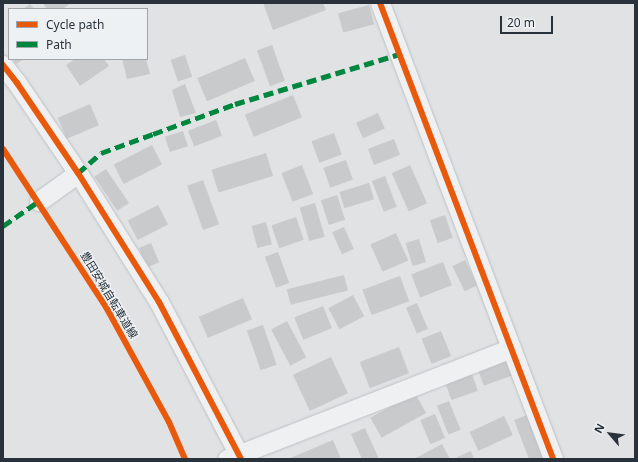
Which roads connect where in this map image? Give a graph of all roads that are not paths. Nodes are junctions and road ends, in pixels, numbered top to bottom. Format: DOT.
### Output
graph roads {
  1 [pos="380,3"];
  2 [pos="3,66"];
  3 [pos="78,174"];
  4 [pos="39,201"];
  5 [pos="510,348"];
  6 [pos="235,457"];
  7 [pos="553,459"];
  1 -- 5 [label="street"];
  2 -- 3 [label="street"];
  3 -- 4 [label="street"];
  3 -- 6 [label="street"];
  5 -- 6 [label="street"];
  5 -- 7 [label="street"];
}
